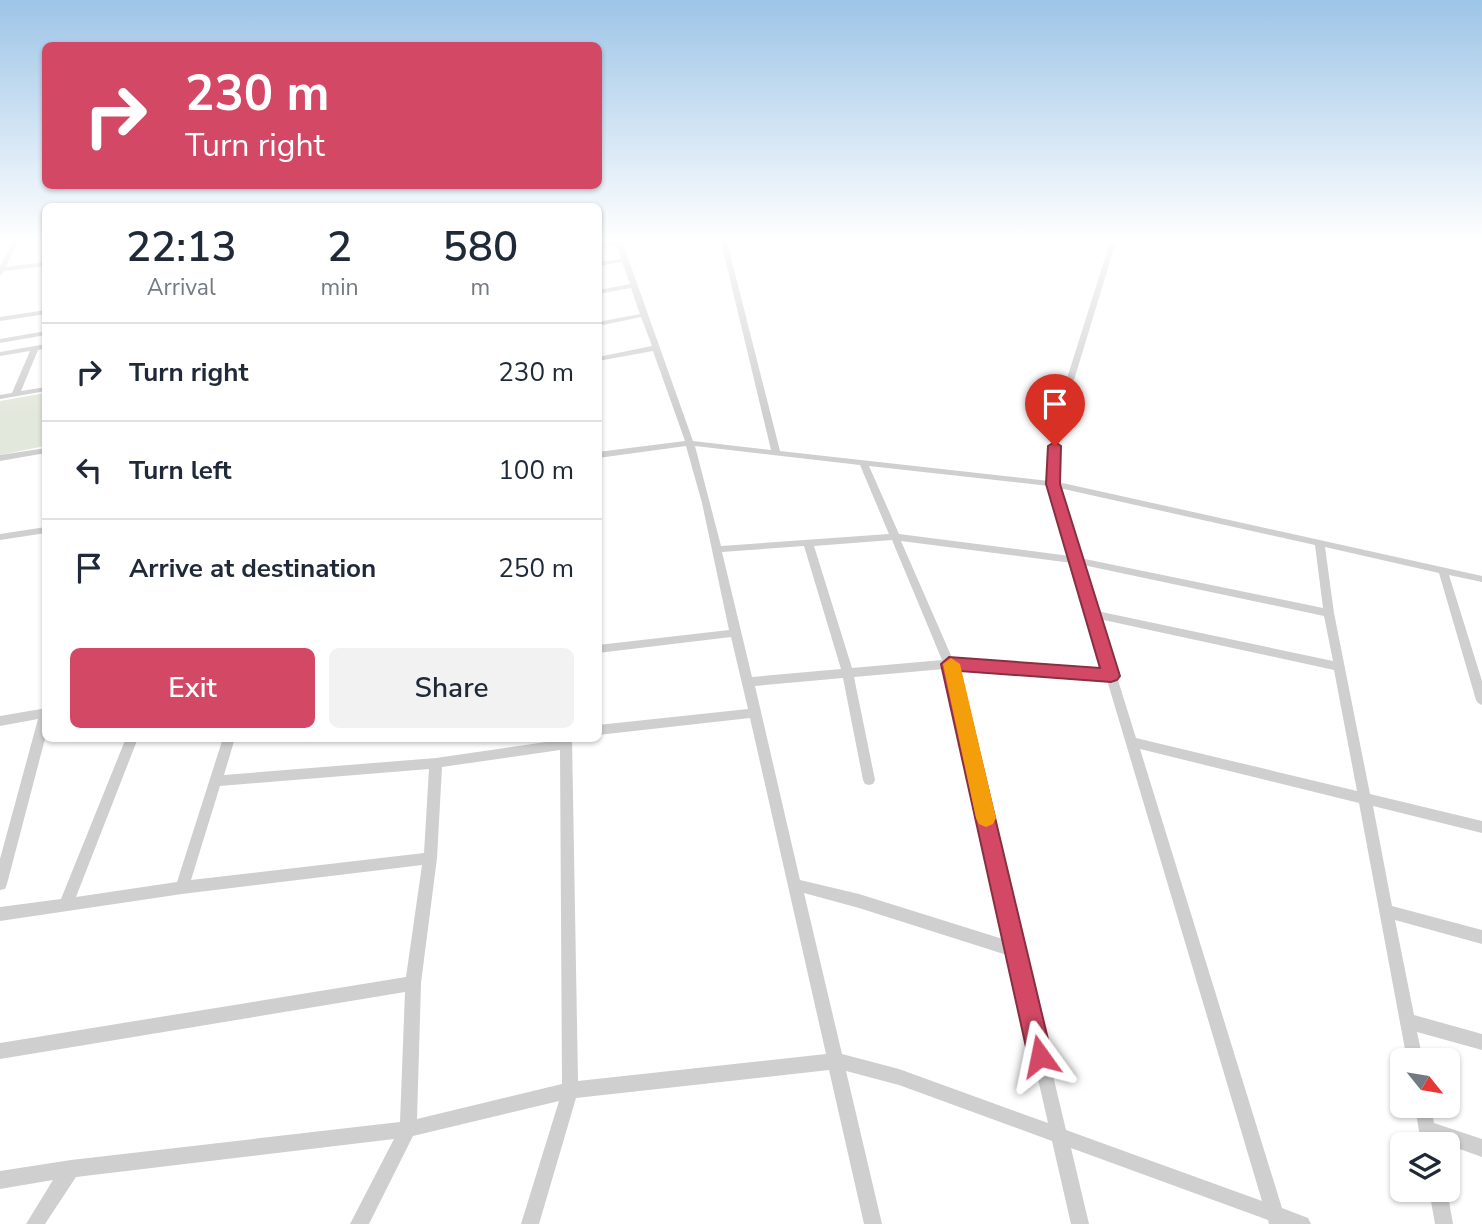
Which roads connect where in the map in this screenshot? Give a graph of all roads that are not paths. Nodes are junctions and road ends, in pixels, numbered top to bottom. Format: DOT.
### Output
graph roads {
  1 [pos="637,299"];
  2 [pos="738,299"];
  3 [pos="1095,299"];
  4 [pos="42,313"];
  5 [pos="643,315"];
  6 [pos="0,319"];
  7 [pos="602,323"];
  8 [pos="42,334"];
  9 [pos="0,341"];
  10 [pos="42,347"];
  11 [pos="35,348"];
  12 [pos="654,348"];
  13 [pos="0,354"];
  14 [pos="602,358"];
  15 [pos="42,390"];
  16 [pos="15,395"];
  17 [pos="0,397"];
  18 [pos="690,443"];
  19 [pos="42,451"];
  20 [pos="776,452"];
  21 [pos="602,454"];
  22 [pos="0,458"];
  23 [pos="864,464"];
  24 [pos="1053,484"];
  25 [pos="42,531"];
  26 [pos="0,537"];
  27 [pos="897,537"];
  28 [pos="808,543"];
  29 [pos="1320,544"];
  30 [pos="718,549"];
  31 [pos="1075,560"];
  32 [pos="1443,570"];
  33 [pos="1482,579"];
  34 [pos="1329,613"];
  35 [pos="1092,614"];
  36 [pos="734,633"];
  37 [pos="602,649"];
  38 [pos="949,664"];
  39 [pos="1339,667"];
  40 [pos="847,671"];
  41 [pos="1111,676"];
  42 [pos="748,682"];
  43 [pos="1482,700"];
  44 [pos="755,713"];
  45 [pos="42,714"];
  46 [pos="0,721"];
  47 [pos="42,724"];
  48 [pos="602,730"];
  49 [pos="130,742"];
  50 [pos="228,742"];
  51 [pos="561,742"];
  52 [pos="567,742"];
  53 [pos="1131,742"];
  54 [pos="436,763"];
  55 [pos="869,780"];
  56 [pos="217,781"];
  57 [pos="1365,798"];
  58 [pos="1482,827"];
  59 [pos="430,858"];
  60 [pos="0,884"];
  61 [pos="796,885"];
  62 [pos="182,888"];
  63 [pos="66,904"];
  64 [pos="1387,911"];
  65 [pos="0,914"];
  66 [pos="1482,937"];
  67 [pos="1017,951"];
  68 [pos="413,983"];
  69 [pos="1408,1021"];
  70 [pos="1482,1042"];
  71 [pos="1413,1048"];
  72 [pos="0,1051"];
  73 [pos="837,1062"];
  74 [pos="570,1090"];
  75 [pos="408,1129"];
  76 [pos="1057,1135"];
  77 [pos="1460,1144"];
  78 [pos="1482,1148"];
  79 [pos="71,1169"];
  80 [pos="0,1180"];
  81 [pos="1440,1202"];
  82 [pos="1277,1219"];
  83 [pos="34,1224"];
  84 [pos="359,1224"];
  85 [pos="530,1224"];
  86 [pos="873,1224"];
  87 [pos="1080,1224"];
  88 [pos="1302,1224"];
  89 [pos="1444,1224"];
  1 -- 5 [label="street"];
  2 -- 20 [label="street"];
  3 -- 24 [label="street"];
  4 -- 6 [label="street"];
  5 -- 7 [label="street"];
  5 -- 12 [label="street"];
  8 -- 9 [label="street"];
  10 -- 11 [label="street"];
  11 -- 13 [label="street"];
  11 -- 16 [label="street"];
  12 -- 14 [label="street"];
  12 -- 18 [label="street"];
  15 -- 16 [label="street"];
  16 -- 17 [label="street"];
  18 -- 20 [label="street"];
  18 -- 21 [label="street"];
  18 -- 30 [label="street"];
  19 -- 22 [label="street"];
  20 -- 23 [label="street"];
  23 -- 24 [label="street"];
  23 -- 27 [label="street"];
  24 -- 29 [label="street"];
  24 -- 31 [label="street"];
  25 -- 26 [label="street"];
  27 -- 28 [label="street"];
  27 -- 31 [label="street"];
  27 -- 38 [label="street"];
  28 -- 30 [label="street"];
  28 -- 40 [label="street"];
  29 -- 32 [label="street"];
  29 -- 34 [label="street"];
  30 -- 36 [label="street"];
  31 -- 34 [label="street"];
  31 -- 35 [label="street"];
  32 -- 33 [label="street"];
  32 -- 43 [label="street"];
  34 -- 39 [label="street"];
  35 -- 39 [label="street"];
  35 -- 41 [label="street"];
  36 -- 37 [label="street"];
  36 -- 42 [label="street"];
  38 -- 40 [label="street"];
  38 -- 41 [label="street"];
  38 -- 67 [label="street"];
  39 -- 57 [label="street"];
  40 -- 42 [label="street"];
  40 -- 55 [label="street"];
  41 -- 53 [label="street"];
  42 -- 44 [label="street"];
  44 -- 48 [label="street"];
  44 -- 61 [label="street"];
  45 -- 46 [label="street"];
  47 -- 60 [label="street"];
  49 -- 63 [label="street"];
  50 -- 56 [label="street"];
  51 -- 54 [label="street"];
  52 -- 74 [label="street"];
  53 -- 57 [label="street"];
  53 -- 82 [label="street"];
  54 -- 56 [label="street"];
  54 -- 59 [label="street"];
  56 -- 62 [label="street"];
  57 -- 58 [label="street"];
  57 -- 64 [label="street"];
  59 -- 62 [label="street"];
  59 -- 68 [label="street"];
  61 -- 67 [label="street"];
  61 -- 73 [label="street"];
  62 -- 63 [label="street"];
  63 -- 65 [label="street"];
  64 -- 66 [label="street"];
  64 -- 69 [label="street"];
  67 -- 76 [label="street"];
  68 -- 72 [label="street"];
  68 -- 75 [label="street"];
  69 -- 70 [label="street"];
  69 -- 71 [label="street"];
  73 -- 74 [label="street"];
  73 -- 76 [label="street"];
  73 -- 86 [label="street"];
  74 -- 75 [label="street"];
  74 -- 85 [label="street"];
  75 -- 79 [label="street"];
  75 -- 84 [label="street"];
  76 -- 82 [label="street"];
  76 -- 87 [label="street"];
  77 -- 78 [label="street"];
  79 -- 80 [label="street"];
  79 -- 83 [label="street"];
  81 -- 89 [label="street"];
  82 -- 88 [label="street"];
}
